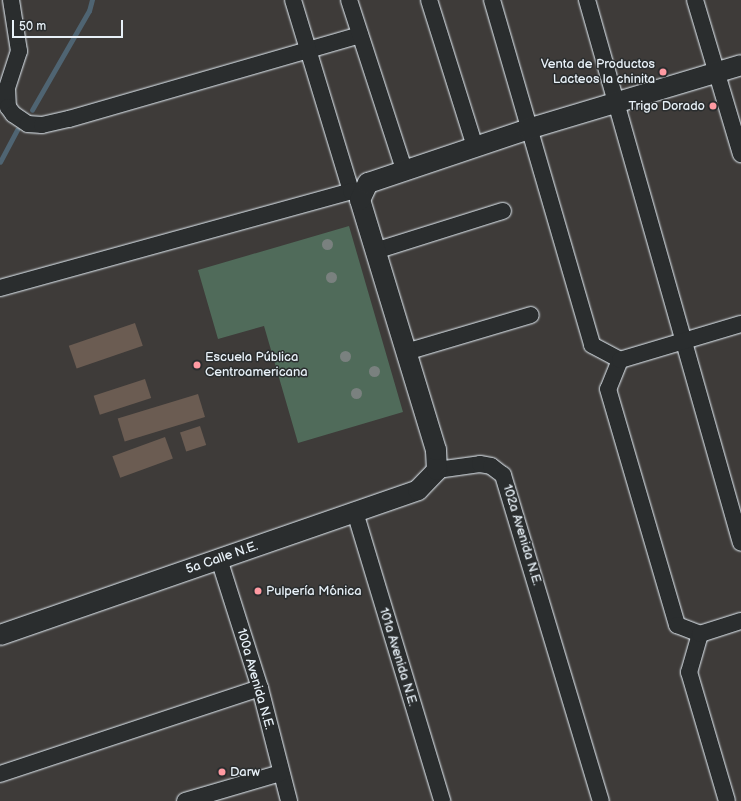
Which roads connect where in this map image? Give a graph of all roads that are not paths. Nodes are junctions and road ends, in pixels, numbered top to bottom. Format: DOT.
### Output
graph roads {
  1 [pos="11,0"];
  2 [pos="293,0"];
  3 [pos="349,0"];
  4 [pos="429,0"];
  5 [pos="492,0"];
  6 [pos="587,0"];
  7 [pos="695,0"];
  8 [pos="360,35"];
  9 [pos="307,51"];
  10 [pos="741,64"];
  11 [pos="717,71"];
  12 [pos="7,72"];
  13 [pos="616,103"];
  14 [pos="528,129"];
  15 [pos="475,147"];
  16 [pos="741,154"];
  17 [pos="404,169"];
  18 [pos="356,191"];
  19 [pos="503,211"];
  20 [pos="375,251"];
  21 [pos="0,288"];
  22 [pos="531,315"];
  23 [pos="741,324"];
  24 [pos="685,342"];
  25 [pos="406,352"];
  26 [pos="620,360"];
  27 [pos="437,470"];
  28 [pos="355,512"];
  29 [pos="741,543"];
  30 [pos="219,558"];
  31 [pos="741,620"];
  32 [pos="700,634"];
  33 [pos="0,635"];
  34 [pos="260,688"];
  35 [pos="281,773"];
  36 [pos="0,774"];
  37 [pos="185,801"];
  38 [pos="289,801"];
  39 [pos="442,801"];
  40 [pos="601,801"];
  41 [pos="727,801"];
  1 -- 12 [label="street"];
  2 -- 9 [label="street"];
  3 -- 8 [label="street"];
  4 -- 15 [label="street"];
  5 -- 14 [label="street"];
  6 -- 13 [label="street"];
  7 -- 11 [label="street"];
  8 -- 9 [label="street"];
  8 -- 17 [label="street"];
  9 -- 12 [label="street"];
  9 -- 18 [label="street"];
  10 -- 11 [label="street"];
  11 -- 13 [label="street"];
  11 -- 16 [label="street"];
  13 -- 14 [label="street"];
  13 -- 24 [label="street"];
  14 -- 15 [label="street"];
  14 -- 26 [label="street"];
  15 -- 17 [label="street"];
  17 -- 18 [label="street"];
  18 -- 20 [label="street"];
  18 -- 21 [label="street"];
  19 -- 20 [label="street"];
  20 -- 25 [label="street"];
  22 -- 25 [label="street"];
  23 -- 24 [label="street"];
  24 -- 26 [label="street"];
  24 -- 29 [label="street"];
  25 -- 27 [label="street"];
  26 -- 32 [label="street"];
  27 -- 28 [label="street, 5a Calle N.E."];
  27 -- 40 [label="street, 102a Avenida N.E."];
  28 -- 30 [label="street, 5a Calle N.E."];
  28 -- 39 [label="street, 101a Avenida N.E."];
  30 -- 33 [label="street, 5a Calle N.E."];
  30 -- 34 [label="street, 100a Avenida N.E."];
  31 -- 32 [label="street"];
  32 -- 41 [label="street"];
  34 -- 35 [label="street, 100a Avenida N.E."];
  34 -- 36 [label="street"];
  35 -- 37 [label="street"];
  35 -- 38 [label="street, 100a Avenida N.E."];
}
